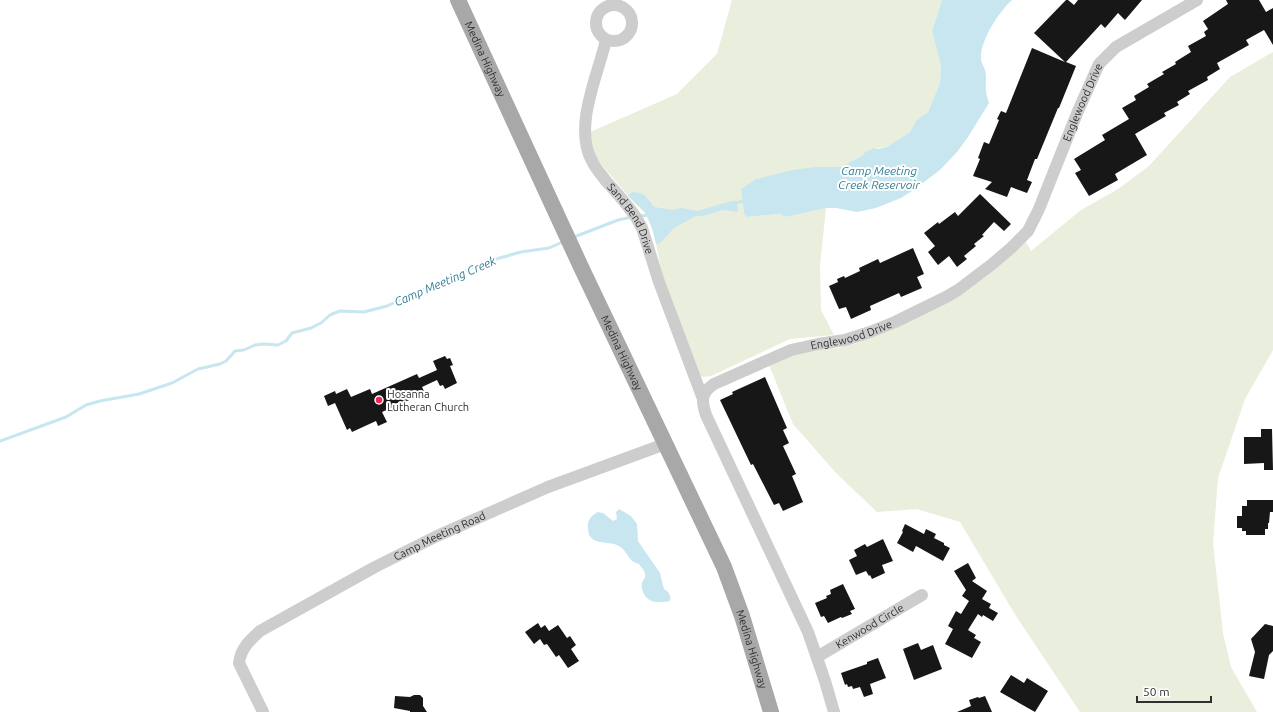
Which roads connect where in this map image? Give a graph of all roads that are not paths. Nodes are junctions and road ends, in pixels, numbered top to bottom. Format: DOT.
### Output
graph roads {
  1 [pos="458,0"];
  2 [pos="1196,0"];
  3 [pos="622,3"];
  4 [pos="606,40"];
  5 [pos="703,399"];
  6 [pos="665,444"];
  7 [pos="922,595"];
  8 [pos="818,657"];
  9 [pos="263,712"];
  10 [pos="771,712"];
  11 [pos="834,712"];
  1 -- 6 [label="main road, Medina Highway"];
  2 -- 5 [label="street, Englewood Drive"];
  3 -- 4 [label="street"];
  3 -- 4 [label="street"];
  4 -- 5 [label="street, Sand Bend Drive"];
  5 -- 8 [label="street"];
  6 -- 9 [label="street, Camp Meeting Road"];
  6 -- 10 [label="main road, Medina Highway"];
  7 -- 8 [label="street, Kenwood Circle"];
  8 -- 11 [label="street"];
}
